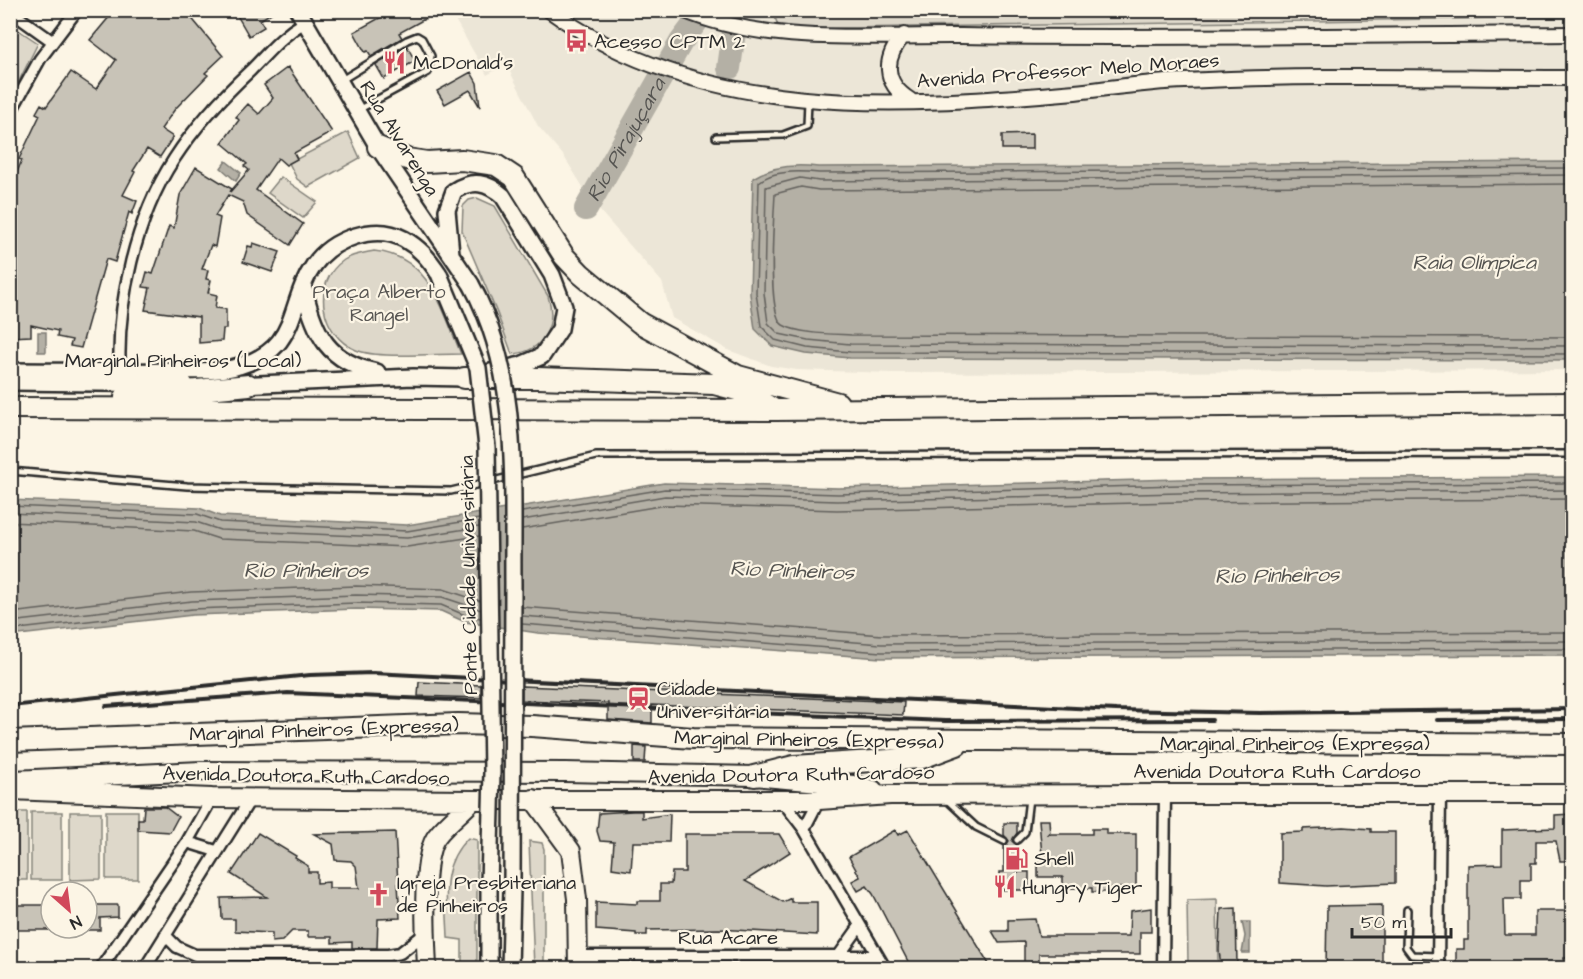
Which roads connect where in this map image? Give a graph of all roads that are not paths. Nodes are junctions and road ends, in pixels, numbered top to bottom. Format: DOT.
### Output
graph roads {
  1 [pos="77,10"];
  2 [pos="549,10"];
  3 [pos="683,10"];
  4 [pos="10,12"];
  5 [pos="302,16"];
  6 [pos="1572,34"];
  7 [pos="904,35"];
  8 [pos="52,41"];
  9 [pos="1572,78"];
  10 [pos="339,81"];
  11 [pos="808,100"];
  12 [pos="910,100"];
  13 [pos="357,111"];
  14 [pos="10,113"];
  15 [pos="716,137"];
  16 [pos="378,147"];
  17 [pos="451,254"];
  18 [pos="303,288"];
  19 [pos="10,370"];
  20 [pos="120,372"];
  21 [pos="413,377"];
  22 [pos="464,378"];
  23 [pos="10,382"];
  24 [pos="249,385"];
  25 [pos="1572,403"];
  26 [pos="54,407"];
  27 [pos="10,408"];
  28 [pos="849,408"];
  29 [pos="775,410"];
  30 [pos="1572,454"];
  31 [pos="10,471"];
  32 [pos="10,741"];
  33 [pos="965,741"];
  34 [pos="1572,744"];
  35 [pos="754,776"];
  36 [pos="10,781"];
  37 [pos="10,790"];
  38 [pos="1030,794"];
  39 [pos="1165,794"];
  40 [pos="1440,794"];
  41 [pos="1572,794"];
  42 [pos="890,795"];
  43 [pos="941,795"];
  44 [pos="212,798"];
  45 [pos="251,798"];
  46 [pos="533,799"];
  47 [pos="781,799"];
  48 [pos="473,800"];
  49 [pos="819,800"];
  50 [pos="804,829"];
  51 [pos="1017,840"];
  52 [pos="1004,841"];
  53 [pos="187,842"];
  54 [pos="216,851"];
  55 [pos="1407,910"];
  56 [pos="860,926"];
  57 [pos="426,933"];
  58 [pos="165,935"];
  59 [pos="840,954"];
  60 [pos="877,956"];
  61 [pos="1438,956"];
  62 [pos="578,962"];
  63 [pos="101,969"];
  64 [pos="145,969"];
  65 [pos="427,969"];
  66 [pos="489,969"];
  67 [pos="510,969"];
  68 [pos="885,969"];
  69 [pos="1163,969"];
  70 [pos="1438,969"];
  1 -- 8 [label="street"];
  2 -- 11 [label="street, Avenida Professor Melo Moraes"];
  3 -- 7 [label="street, Avenida Professor Melo Moraes"];
  4 -- 8 [label="street"];
  5 -- 10 [label="main road, Rua Alvarenga"];
  5 -- 20 [label="street"];
  6 -- 7 [label="street, Avenida Professor Melo Moraes"];
  7 -- 12 [label="street"];
  8 -- 14 [label="street"];
  9 -- 12 [label="street, Avenida Professor Melo Moraes"];
  10 -- 13 [label="main road, Rua Alvarenga"];
  10 -- 13 [label="lane"];
  11 -- 12 [label="street, Avenida Professor Melo Moraes"];
  11 -- 15 [label="lane"];
  13 -- 16 [label="main road, Rua Alvarenga"];
  16 -- 17 [label="main road, Rua Alvarenga"];
  16 -- 28 [label="highway"];
  17 -- 22 [label="main road, Marginal Pinheiros (Local)"];
  17 -- 67 [label="main road, Rua Alvarenga, bridge"];
  18 -- 20 [label="main road, Ponte Cidade Universitária"];
  18 -- 21 [label="main road"];
  18 -- 66 [label="main road, Ponte Cidade Universitária, bridge"];
  19 -- 20 [label="main road, Ponte Cidade Universitária"];
  21 -- 22 [label="main road, Marginal Pinheiros (Local)"];
  21 -- 24 [label="main road, Marginal Pinheiros (Local)"];
  22 -- 29 [label="highway"];
  23 -- 24 [label="main road, Marginal Pinheiros (Local)"];
  24 -- 26 [label="highway"];
  25 -- 28 [label="highway"];
  26 -- 27 [label="highway"];
  26 -- 29 [label="highway"];
  28 -- 29 [label="highway"];
  30 -- 31 [label="lane"];
  32 -- 33 [label="highway, Marginal Pinheiros (Expressa)"];
  33 -- 34 [label="highway, Marginal Pinheiros (Expressa)"];
  33 -- 35 [label="highway"];
  35 -- 36 [label="highway"];
  35 -- 42 [label="highway"];
  37 -- 44 [label="highway, Avenida Doutora Ruth Cardoso"];
  38 -- 39 [label="highway, Avenida Doutora Ruth Cardoso"];
  38 -- 43 [label="highway, Avenida Doutora Ruth Cardoso"];
  38 -- 51 [label="lane"];
  39 -- 40 [label="highway, Avenida Doutora Ruth Cardoso"];
  39 -- 69 [label="street"];
  40 -- 41 [label="highway, Avenida Doutora Ruth Cardoso"];
  40 -- 61 [label="street"];
  42 -- 43 [label="highway, Avenida Doutora Ruth Cardoso"];
  42 -- 49 [label="highway, Avenida Doutora Ruth Cardoso"];
  43 -- 52 [label="lane"];
  44 -- 45 [label="highway, Avenida Doutora Ruth Cardoso"];
  44 -- 53 [label="street"];
  45 -- 48 [label="highway, Avenida Doutora Ruth Cardoso"];
  45 -- 54 [label="street"];
  46 -- 47 [label="highway, Avenida Doutora Ruth Cardoso"];
  46 -- 48 [label="highway, Avenida Doutora Ruth Cardoso"];
  46 -- 62 [label="highway"];
  47 -- 49 [label="highway, Avenida Doutora Ruth Cardoso"];
  47 -- 50 [label="street"];
  48 -- 57 [label="highway"];
  49 -- 50 [label="street"];
  50 -- 56 [label="street"];
  53 -- 54 [label="street"];
  53 -- 63 [label="street"];
  54 -- 58 [label="street"];
  55 -- 61 [label="lane"];
  56 -- 59 [label="street"];
  56 -- 60 [label="street"];
  57 -- 58 [label="street"];
  57 -- 65 [label="highway"];
  58 -- 64 [label="street"];
  59 -- 60 [label="street, Rua Acare"];
  59 -- 62 [label="street, Rua Acare"];
  60 -- 68 [label="street"];
  61 -- 70 [label="street"];
}
